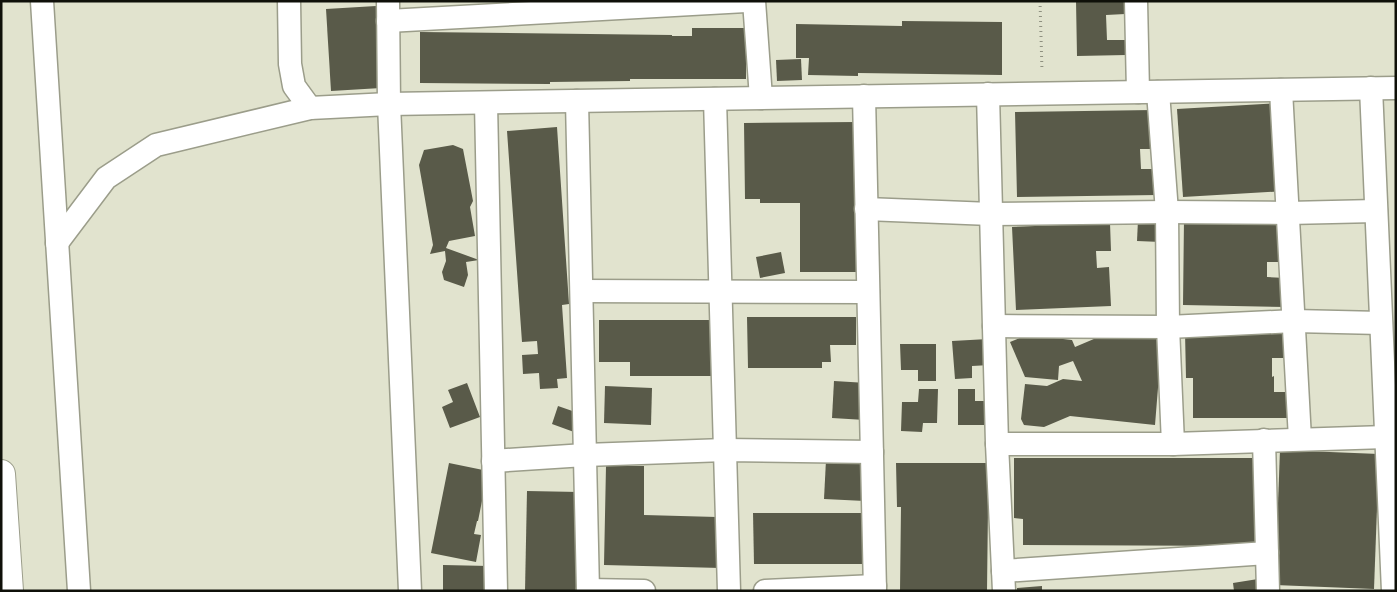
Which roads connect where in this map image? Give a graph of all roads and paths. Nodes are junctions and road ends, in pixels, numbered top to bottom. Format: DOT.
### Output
graph roads {
  1 [pos="42,1"];
  2 [pos="289,1"];
  3 [pos="746,1"];
  4 [pos="754,1"];
  5 [pos="1040,1"];
  6 [pos="1136,1"];
  7 [pos="525,8"];
  8 [pos="388,11"];
  9 [pos="1371,88"];
  10 [pos="1396,88"];
  11 [pos="1280,90"];
  12 [pos="1148,92"];
  13 [pos="988,94"];
  14 [pos="1042,94"];
  15 [pos="864,96"];
  16 [pos="761,98"];
  17 [pos="715,99"];
  18 [pos="577,101"];
  19 [pos="486,102"];
  20 [pos="389,104"];
  21 [pos="310,108"];
  22 [pos="866,209"];
  23 [pos="1376,211"];
  24 [pos="1167,212"];
  25 [pos="1288,213"];
  26 [pos="991,214"];
  27 [pos="57,243"];
  28 [pos="582,291"];
  29 [pos="868,292"];
  30 [pos="720,293"];
  31 [pos="1294,321"];
  32 [pos="1381,323"];
  33 [pos="994,326"];
  34 [pos="1168,327"];
  35 [pos="1386,436"];
  36 [pos="1300,439"];
  37 [pos="1264,440"];
  38 [pos="997,444"];
  39 [pos="1172,444"];
  40 [pos="725,450"];
  41 [pos="872,452"];
  42 [pos="585,454"];
  43 [pos="494,461"];
  44 [pos="1,474"];
  45 [pos="1267,553"];
  46 [pos="1004,581"];
  47 [pos="875,588"];
  48 [pos="588,590"];
  49 [pos="9,591"];
  50 [pos="79,591"];
  51 [pos="410,591"];
  52 [pos="496,591"];
  53 [pos="644,591"];
  54 [pos="729,591"];
  55 [pos="765,591"];
  56 [pos="1268,591"];
  57 [pos="1393,591"];
  1 -- 27 [label="street"];
  2 -- 21 [label="street"];
  3 -- 7 [label="street"];
  4 -- 16 [label="street"];
  5 -- 14 [label="path"];
  6 -- 12 [label="street"];
  7 -- 8 [label="street"];
  8 -- 20 [label="street"];
  9 -- 10 [label="street"];
  9 -- 11 [label="street"];
  9 -- 23 [label="street"];
  11 -- 12 [label="street"];
  11 -- 25 [label="street"];
  12 -- 14 [label="street"];
  12 -- 24 [label="street"];
  13 -- 14 [label="street"];
  13 -- 15 [label="street"];
  13 -- 26 [label="street"];
  15 -- 16 [label="street"];
  15 -- 22 [label="street"];
  16 -- 17 [label="street"];
  17 -- 18 [label="street"];
  17 -- 30 [label="street"];
  18 -- 19 [label="street"];
  18 -- 28 [label="street"];
  19 -- 20 [label="street"];
  19 -- 43 [label="street"];
  20 -- 21 [label="street"];
  20 -- 51 [label="street"];
  21 -- 27 [label="street"];
  22 -- 26 [label="street"];
  22 -- 29 [label="street"];
  23 -- 25 [label="street"];
  23 -- 32 [label="street"];
  24 -- 25 [label="street"];
  24 -- 26 [label="street"];
  24 -- 34 [label="street"];
  25 -- 31 [label="street"];
  26 -- 33 [label="street"];
  27 -- 50 [label="street"];
  28 -- 30 [label="street"];
  28 -- 42 [label="street"];
  29 -- 30 [label="street"];
  29 -- 41 [label="street"];
  30 -- 40 [label="street"];
  31 -- 32 [label="street"];
  31 -- 34 [label="street"];
  31 -- 36 [label="street"];
  32 -- 35 [label="street"];
  33 -- 34 [label="street"];
  33 -- 38 [label="street"];
  34 -- 39 [label="street"];
  35 -- 36 [label="street"];
  35 -- 57 [label="street"];
  36 -- 37 [label="street"];
  37 -- 39 [label="street"];
  37 -- 45 [label="street"];
  38 -- 39 [label="street"];
  38 -- 46 [label="street"];
  40 -- 41 [label="street"];
  40 -- 42 [label="street"];
  40 -- 54 [label="street"];
  41 -- 47 [label="street"];
  42 -- 43 [label="street"];
  42 -- 48 [label="street"];
  43 -- 52 [label="street"];
  44 -- 49 [label="main road"];
  45 -- 46 [label="street"];
  45 -- 56 [label="street"];
  47 -- 55 [label="street"];
  48 -- 53 [label="street"];
}
